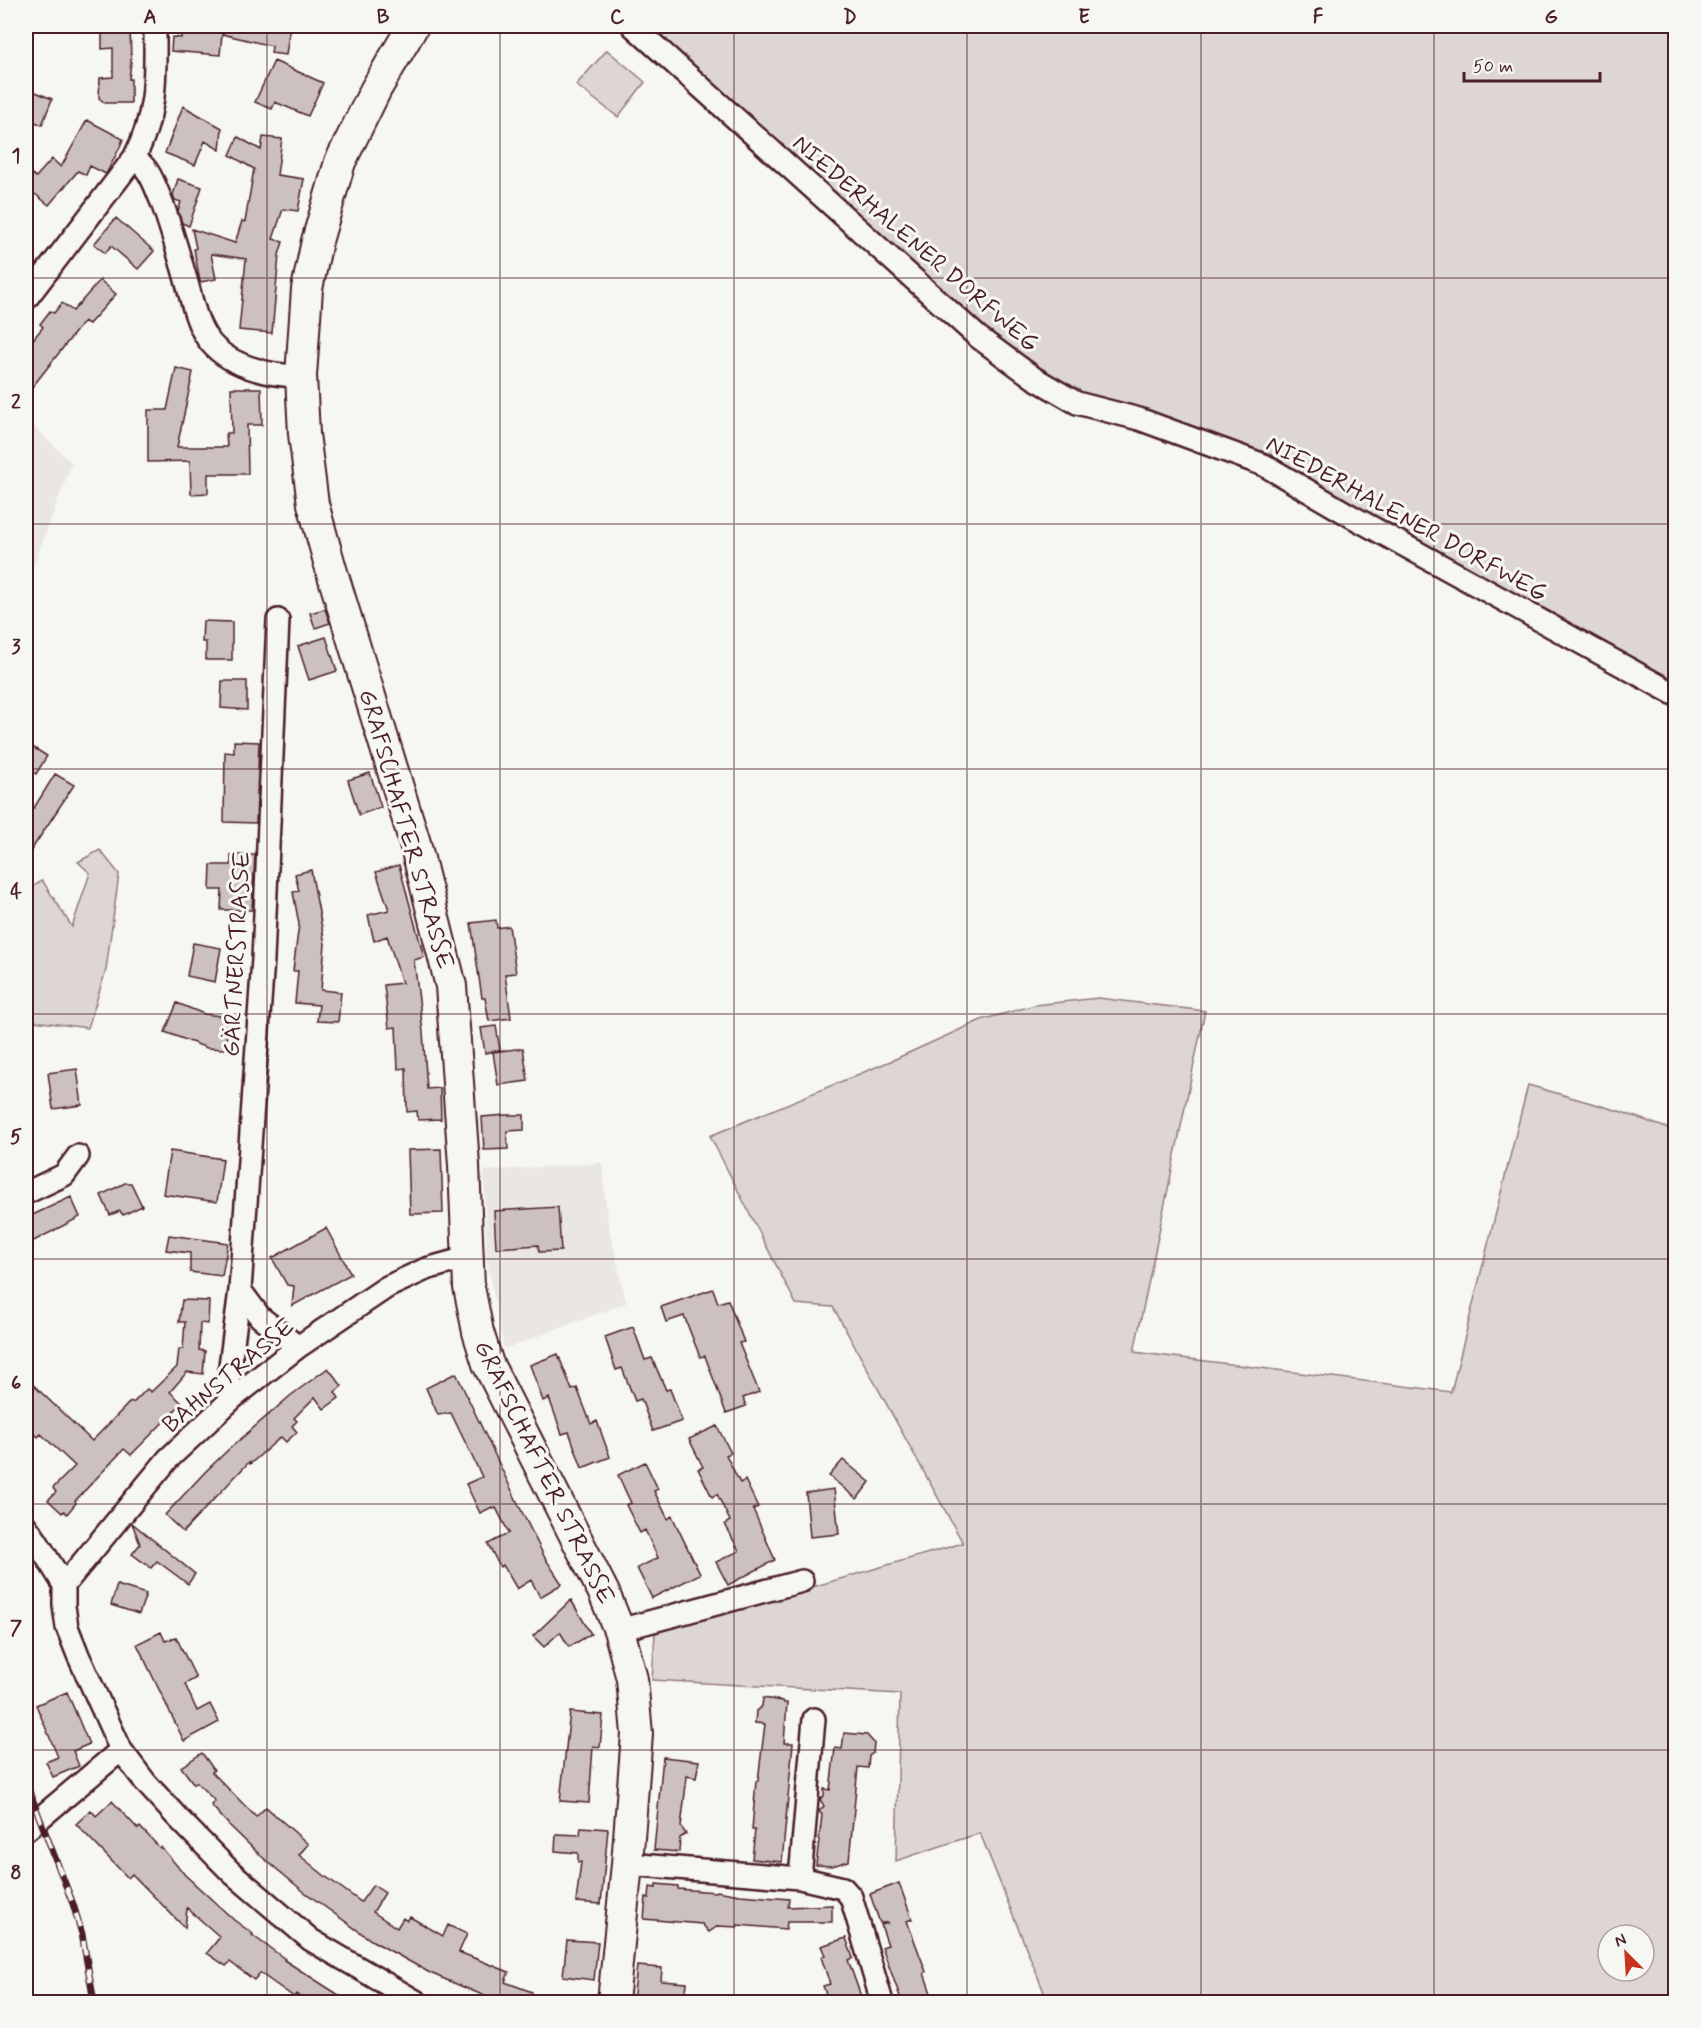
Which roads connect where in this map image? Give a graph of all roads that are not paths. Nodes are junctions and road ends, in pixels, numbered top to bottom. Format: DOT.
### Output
graph roads {
  1 [pos="155,26"];
  2 [pos="633,26"];
  3 [pos="404,28"];
  4 [pos="134,158"];
  5 [pos="26,299"];
  6 [pos="302,376"];
  7 [pos="278,620"];
  8 [pos="1676,695"];
  9 [pos="78,1156"];
  10 [pos="26,1193"];
  11 [pos="466,1258"];
  12 [pos="240,1290"];
  13 [pos="298,1347"];
  14 [pos="234,1397"];
  15 [pos="26,1526"];
  16 [pos="802,1581"];
  17 [pos="64,1585"];
  18 [pos="620,1630"];
  19 [pos="814,1719"];
  20 [pos="121,1750"];
  21 [pos="26,1830"];
  22 [pos="627,1864"];
  23 [pos="800,1878"];
  24 [pos="417,2002"];
  25 [pos="613,2002"];
  26 [pos="882,2002"];
  1 -- 4 [label="street"];
  2 -- 8 [label="street, NIEDERHALENER DORFWEG"];
  3 -- 6 [label="main road, GRAFSCHAFTER STRASSE"];
  4 -- 5 [label="street"];
  4 -- 6 [label="street"];
  6 -- 11 [label="main road, GRAFSCHAFTER STRASSE"];
  7 -- 12 [label="street, GÄRTNERSTRASSE"];
  9 -- 10 [label="street"];
  11 -- 13 [label="street, BAHNSTRASSE"];
  11 -- 18 [label="main road, GRAFSCHAFTER STRASSE"];
  12 -- 13 [label="street"];
  12 -- 14 [label="street, GÄRTNERSTRASSE"];
  13 -- 14 [label="street, BAHNSTRASSE"];
  14 -- 17 [label="street, BAHNSTRASSE"];
  15 -- 17 [label="street"];
  16 -- 18 [label="street, GRAFSCHAFTER STRASSE"];
  17 -- 20 [label="street"];
  18 -- 22 [label="main road, GRAFSCHAFTER STRASSE"];
  19 -- 23 [label="street"];
  20 -- 21 [label="street"];
  20 -- 24 [label="street"];
  22 -- 23 [label="street"];
  22 -- 25 [label="main road, GRAFSCHAFTER STRASSE"];
  23 -- 26 [label="street"];
}
